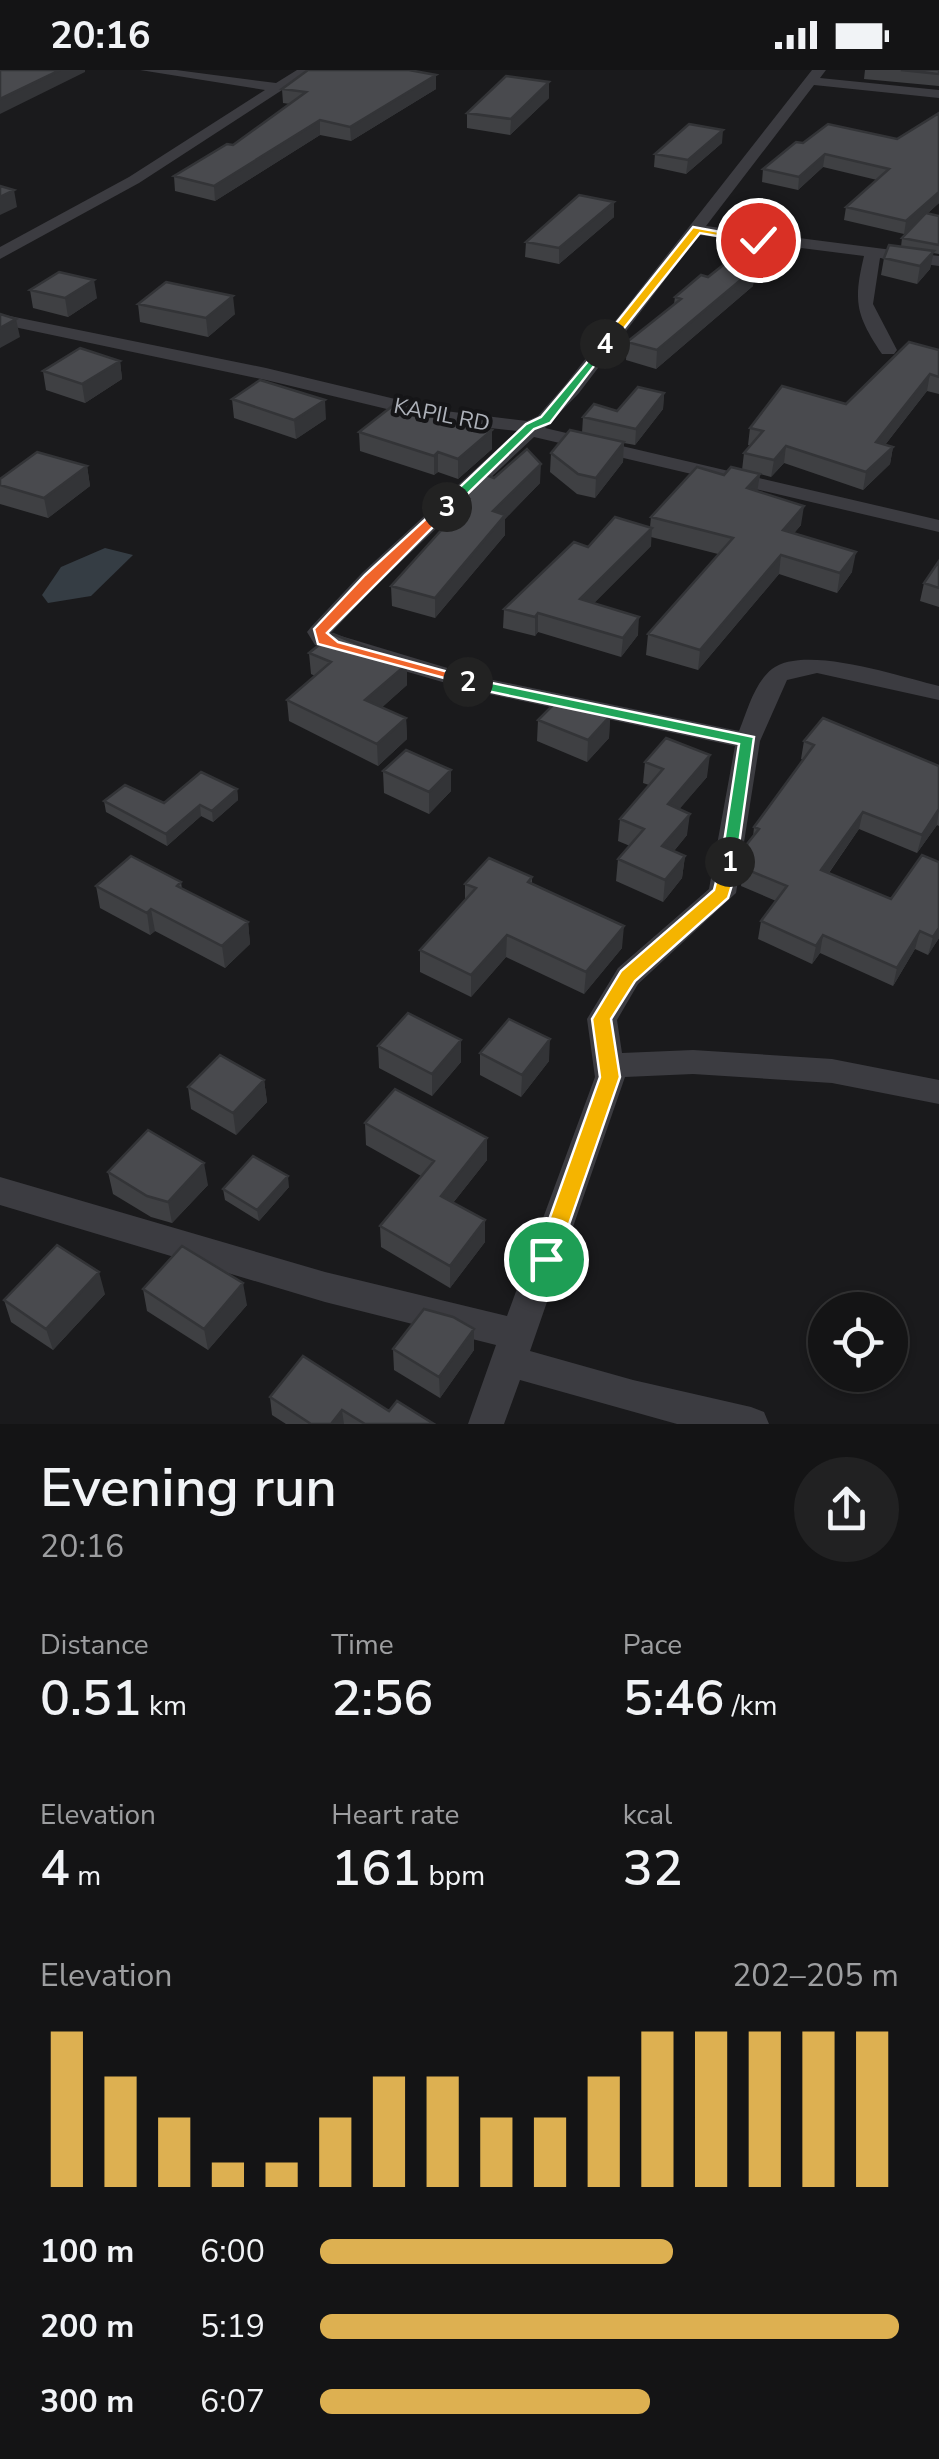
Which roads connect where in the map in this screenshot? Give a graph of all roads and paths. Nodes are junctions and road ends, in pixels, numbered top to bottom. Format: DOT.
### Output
graph roads {
  1 [pos="148,70"];
  2 [pos="306,70"];
  3 [pos="815,75"];
  4 [pos="280,88"];
  5 [pos="939,94"];
  6 [pos="697,230"];
  7 [pos="0,254"];
  8 [pos="873,254"];
  9 [pos="939,261"];
  10 [pos="0,319"];
  11 [pos="888,350"];
  12 [pos="530,428"];
  13 [pos="939,526"];
  14 [pos="939,693"];
  15 [pos="748,740"];
  16 [pos="608,1066"];
  17 [pos="939,1092"];
  18 [pos="0,1191"];
  19 [pos="514,1348"];
  20 [pos="486,1424"];
  21 [pos="751,1424"];
  1 -- 4 [label="street"];
  2 -- 4 [label="street"];
  3 -- 5 [label="street"];
  3 -- 6 [label="street"];
  4 -- 7 [label="street"];
  6 -- 8 [label="street"];
  6 -- 12 [label="street"];
  8 -- 9 [label="street"];
  8 -- 11 [label="street"];
  10 -- 12 [label="street, KAPIL RD"];
  12 -- 13 [label="street, KAPIL RD"];
  12 -- 15 [label="street"];
  14 -- 15 [label="street"];
  15 -- 16 [label="street"];
  16 -- 17 [label="street"];
  16 -- 19 [label="street"];
  18 -- 19 [label="street"];
  19 -- 20 [label="street"];
  19 -- 21 [label="street"];
}
